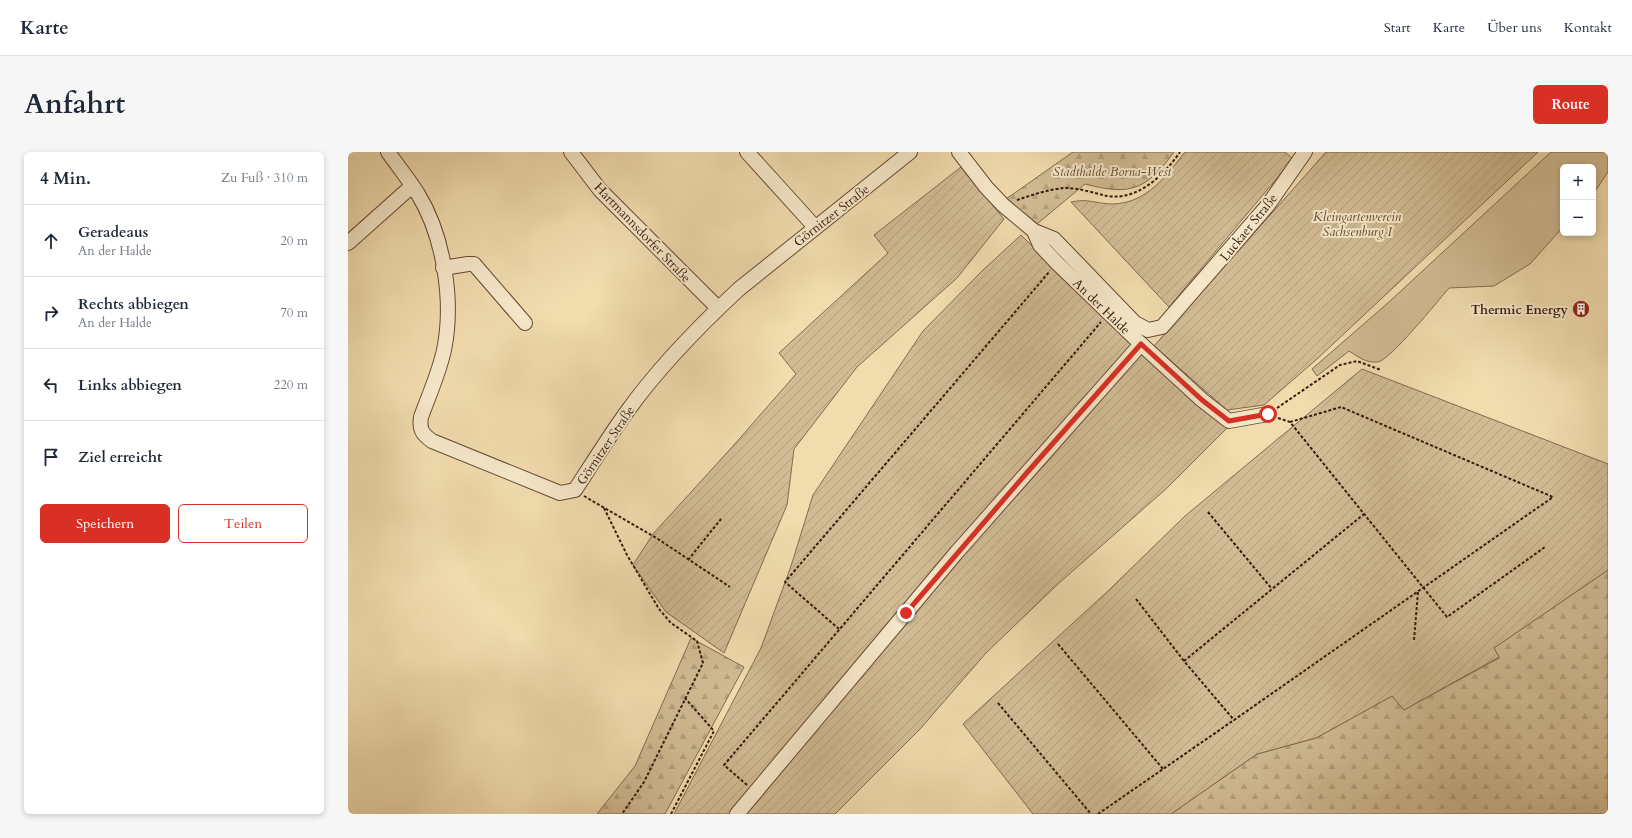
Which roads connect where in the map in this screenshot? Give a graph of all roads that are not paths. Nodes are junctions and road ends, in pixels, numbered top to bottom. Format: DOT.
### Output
graph roads {
  1 [pos="388,152"];
  2 [pos="571,152"];
  3 [pos="747,152"];
  4 [pos="910,152"];
  5 [pos="959,152"];
  6 [pos="1305,152"];
  7 [pos="412,186"];
  8 [pos="815,227"];
  9 [pos="1034,231"];
  10 [pos="348,243"];
  11 [pos="443,268"];
  12 [pos="718,308"];
  13 [pos="525,323"];
  14 [pos="1141,344"];
  15 [pos="1268,414"];
  16 [pos="737,814"];
  1 -- 7 [label="street, Görnitzer Straße"];
  2 -- 12 [label="street, Hartmannsdorfer Straße"];
  3 -- 8 [label="street"];
  4 -- 8 [label="street, Görnitzer Straße"];
  5 -- 9 [label="street, An der Halde"];
  6 -- 9 [label="street, Luckaer Straße"];
  7 -- 10 [label="street"];
  7 -- 11 [label="street, Görnitzer Straße"];
  8 -- 12 [label="street, Görnitzer Straße"];
  9 -- 14 [label="street, An der Halde"];
  11 -- 12 [label="street, Görnitzer Straße"];
  11 -- 13 [label="street"];
  14 -- 15 [label="street, An der Halde"];
  14 -- 16 [label="street"];
}
